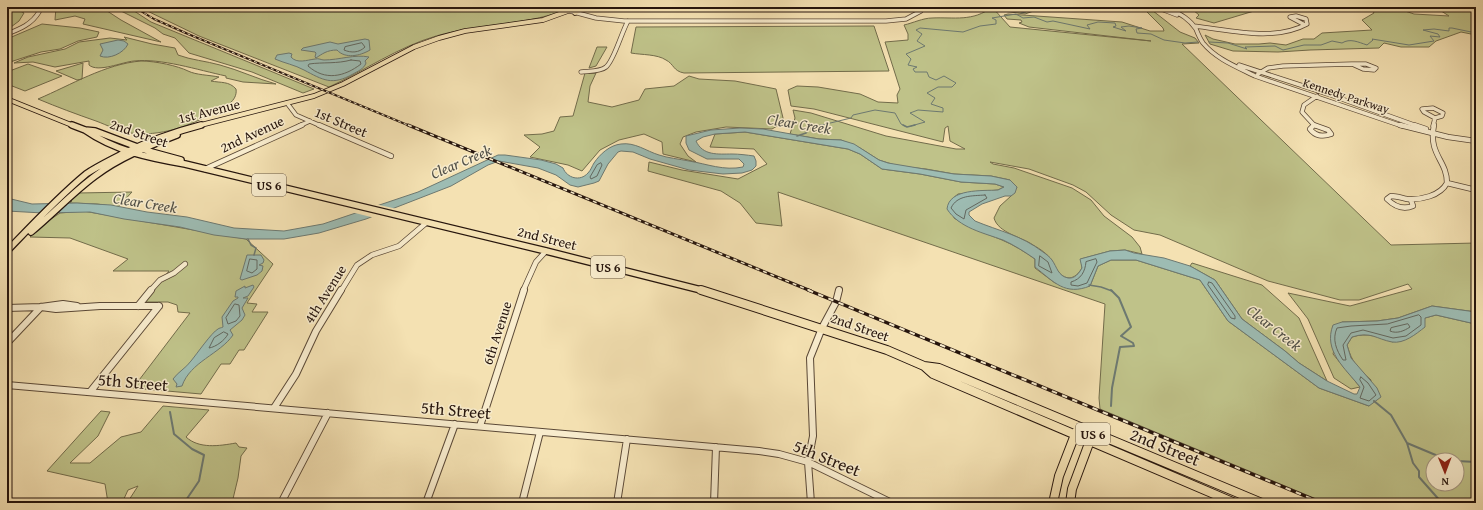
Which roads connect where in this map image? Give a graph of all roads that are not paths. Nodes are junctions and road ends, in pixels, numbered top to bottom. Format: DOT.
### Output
graph roads {
  1 [pos="37,7"];
  2 [pos="586,7"];
  3 [pos="922,7"];
  4 [pos="1156,7"];
  5 [pos="1167,7"];
  6 [pos="575,10"];
  7 [pos="628,21"];
  8 [pos="1192,24"];
  9 [pos="1306,25"];
  10 [pos="7,34"];
  11 [pos="1215,54"];
  12 [pos="1352,64"];
  13 [pos="581,72"];
  14 [pos="1260,73"];
  15 [pos="1255,76"];
  16 [pos="1323,92"];
  17 [pos="1316,97"];
  18 [pos="7,99"];
  19 [pos="288,105"];
  20 [pos="1435,118"];
  21 [pos="310,121"];
  22 [pos="1314,125"];
  23 [pos="85,130"];
  24 [pos="1432,132"];
  25 [pos="1476,140"];
  26 [pos="141,148"];
  27 [pos="129,151"];
  28 [pos="135,153"];
  29 [pos="391,156"];
  30 [pos="181,163"];
  31 [pos="204,169"];
  32 [pos="1447,182"];
  33 [pos="1476,190"];
  34 [pos="1412,200"];
  35 [pos="426,223"];
  36 [pos="12,246"];
  37 [pos="7,251"];
  38 [pos="546,251"];
  39 [pos="184,264"];
  40 [pos="839,290"];
  41 [pos="138,306"];
  42 [pos="41,307"];
  43 [pos="7,308"];
  44 [pos="822,328"];
  45 [pos="7,343"];
  46 [pos="924,366"];
  47 [pos="7,385"];
  48 [pos="90,392"];
  49 [pos="274,408"];
  50 [pos="328,413"];
  51 [pos="455,424"];
  52 [pos="480,426"];
  53 [pos="1078,427"];
  54 [pos="540,432"];
  55 [pos="1092,434"];
  56 [pos="1075,435"];
  57 [pos="626,439"];
  58 [pos="1089,442"];
  59 [pos="716,447"];
  60 [pos="808,462"];
  61 [pos="281,503"];
  62 [pos="426,503"];
  63 [pos="522,503"];
  64 [pos="617,503"];
  65 [pos="714,503"];
  66 [pos="811,503"];
  67 [pos="892,503"];
  68 [pos="1053,503"];
  69 [pos="1070,503"];
  70 [pos="1234,503"];
  71 [pos="1262,503"];
  1 -- 10 [label="street"];
  2 -- 6 [label="main road, 1st Avenue"];
  3 -- 7 [label="street"];
  4 -- 8 [label="street"];
  5 -- 8 [label="street, Kennedy Parkway"];
  6 -- 7 [label="street"];
  6 -- 19 [label="main road, 1st Avenue"];
  7 -- 13 [label="street"];
  8 -- 9 [label="street"];
  8 -- 11 [label="street, Kennedy Parkway"];
  9 -- 9 [label="street"];
  11 -- 14 [label="street, Kennedy Parkway"];
  11 -- 15 [label="street, Kennedy Parkway"];
  12 -- 12 [label="street"];
  12 -- 14 [label="street"];
  14 -- 15 [label="street"];
  14 -- 16 [label="street, Kennedy Parkway"];
  15 -- 17 [label="street, Kennedy Parkway"];
  16 -- 17 [label="street"];
  16 -- 24 [label="street, Kennedy Parkway"];
  17 -- 22 [label="street"];
  17 -- 24 [label="street, Kennedy Parkway"];
  18 -- 23 [label="main road, 2nd Street / US 6"];
  19 -- 21 [label="street, 1st Street"];
  19 -- 26 [label="main road, 1st Avenue"];
  20 -- 20 [label="street"];
  20 -- 24 [label="street"];
  21 -- 29 [label="street, 1st Street"];
  21 -- 31 [label="street, 2nd Avenue"];
  22 -- 22 [label="street"];
  23 -- 26 [label="main road, 2nd Street / US 6"];
  23 -- 27 [label="main road, 2nd Street / US 6"];
  24 -- 25 [label="street, Kennedy Parkway"];
  24 -- 32 [label="street"];
  26 -- 27 [label="main road, 1st Avenue"];
  26 -- 28 [label="main road, 1st Avenue"];
  26 -- 30 [label="main road, 2nd Street / US 6"];
  27 -- 28 [label="main road, 2nd Street / US 6"];
  27 -- 36 [label="main road, 1st Avenue"];
  28 -- 30 [label="main road, 2nd Street / US 6"];
  28 -- 36 [label="main road, 1st Avenue"];
  30 -- 31 [label="main road, 2nd Street / US 6"];
  31 -- 35 [label="main road, 2nd Street / US 6"];
  32 -- 33 [label="street"];
  32 -- 34 [label="street"];
  34 -- 34 [label="street"];
  35 -- 38 [label="main road, 2nd Street / US 6"];
  35 -- 49 [label="street, 4th Avenue"];
  36 -- 37 [label="main road, 1st Avenue"];
  38 -- 44 [label="main road, 2nd Street / US 6"];
  38 -- 52 [label="street, 6th Avenue"];
  39 -- 41 [label="street"];
  40 -- 44 [label="street"];
  41 -- 42 [label="street"];
  41 -- 48 [label="street"];
  42 -- 43 [label="street"];
  42 -- 45 [label="street"];
  44 -- 46 [label="main road, 2nd Street / US 6"];
  44 -- 60 [label="street"];
  46 -- 53 [label="main road, 2nd Street / US 6"];
  46 -- 56 [label="main road, 2nd Street / US 6"];
  47 -- 48 [label="street, 5th Street"];
  48 -- 49 [label="street, 5th Street"];
  49 -- 50 [label="street, 5th Street"];
  50 -- 51 [label="street, 5th Street"];
  50 -- 61 [label="street"];
  51 -- 52 [label="street, 5th Street"];
  51 -- 62 [label="street"];
  52 -- 54 [label="street, 5th Street"];
  53 -- 55 [label="main road, 2nd Street / US 6"];
  53 -- 56 [label="main road"];
  54 -- 57 [label="street, 5th Street"];
  54 -- 63 [label="street"];
  55 -- 58 [label="main road"];
  55 -- 71 [label="main road, 2nd Street / US 6"];
  56 -- 58 [label="main road, 2nd Street / US 6"];
  56 -- 68 [label="main road"];
  57 -- 59 [label="street, 5th Street"];
  57 -- 64 [label="street"];
  58 -- 69 [label="main road"];
  58 -- 70 [label="main road, 2nd Street / US 6"];
  59 -- 60 [label="street, 5th Street"];
  59 -- 65 [label="street"];
  60 -- 66 [label="street"];
  60 -- 67 [label="street, 5th Street"];
}
